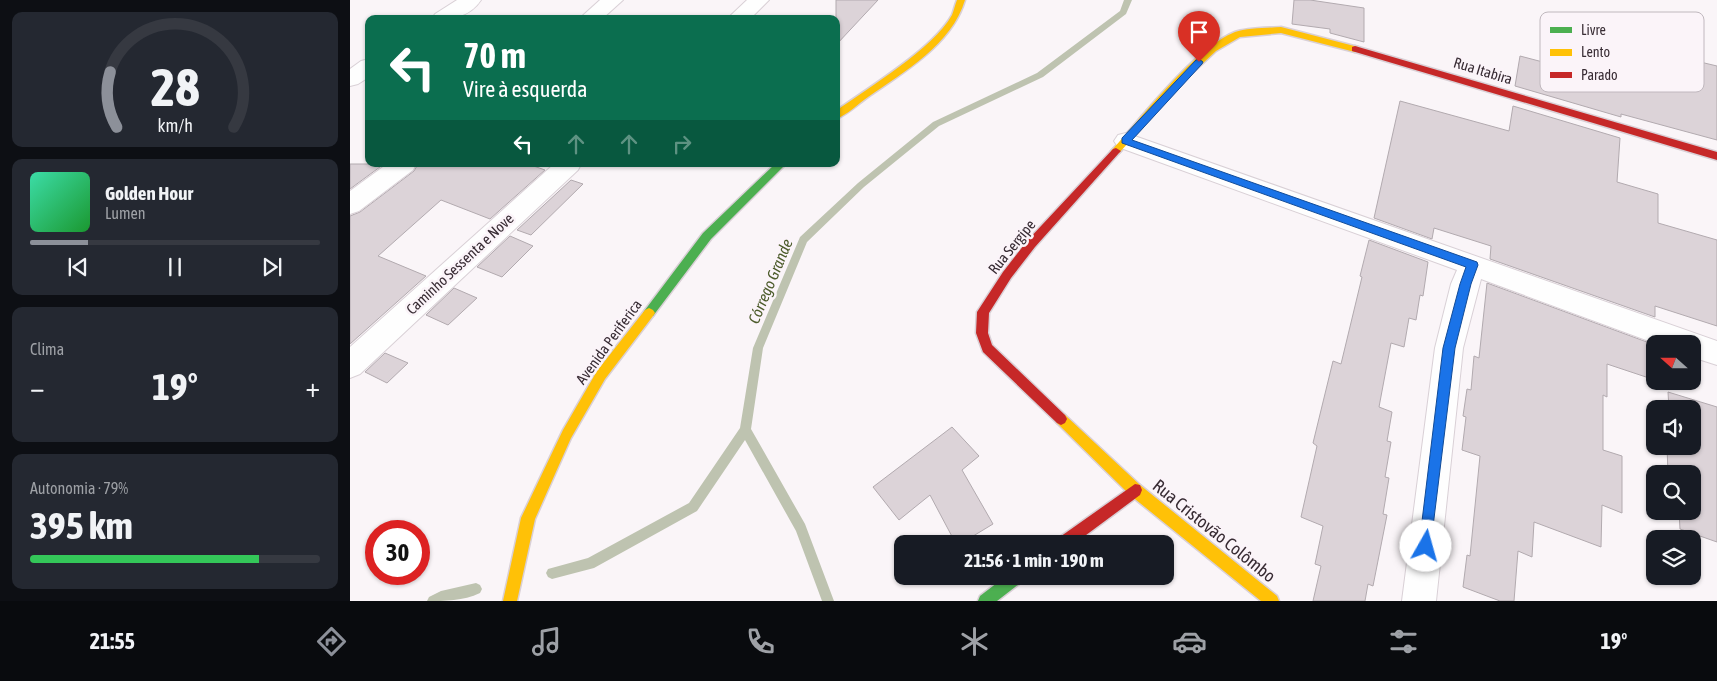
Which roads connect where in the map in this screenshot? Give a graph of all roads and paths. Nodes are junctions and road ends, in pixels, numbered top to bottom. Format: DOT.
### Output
graph roads {
  1 [pos="471,0"];
  2 [pos="613,0"];
  3 [pos="759,0"];
  4 [pos="960,0"];
  5 [pos="448,15"];
  6 [pos="594,15"];
  7 [pos="742,15"];
  8 [pos="1238,34"];
  9 [pos="840,112"];
  10 [pos="1126,141"];
  11 [pos="1717,156"];
  12 [pos="400,167"];
  13 [pos="563,167"];
  14 [pos="778,167"];
  15 [pos="350,204"];
  16 [pos="1473,265"];
  17 [pos="1667,335"];
  18 [pos="1701,347"];
  19 [pos="1717,353"];
  20 [pos="350,365"];
  21 [pos="1135,490"];
  22 [pos="1074,535"];
  23 [pos="1006,585"];
  24 [pos="510,601"];
  25 [pos="985,601"];
  26 [pos="1272,601"];
  27 [pos="1419,601"];
  1 -- 5 [label="street"];
  2 -- 6 [label="street"];
  3 -- 7 [label="street"];
  4 -- 9 [label="street"];
  8 -- 10 [label="street, Rua Sergipe"];
  8 -- 11 [label="street, Rua Itabira"];
  10 -- 16 [label="street"];
  10 -- 21 [label="street, Rua Sergipe"];
  12 -- 15 [label="street"];
  13 -- 20 [label="street, Caminho Sessenta e Nove"];
  14 -- 24 [label="street, Avenida Periferica"];
  16 -- 17 [label="street"];
  16 -- 27 [label="street"];
  18 -- 19 [label="street"];
  21 -- 22 [label="street, Rua Cristovão Colômbo"];
  21 -- 26 [label="street, Rua Cristovão Colômbo"];
  23 -- 25 [label="street"];
}
